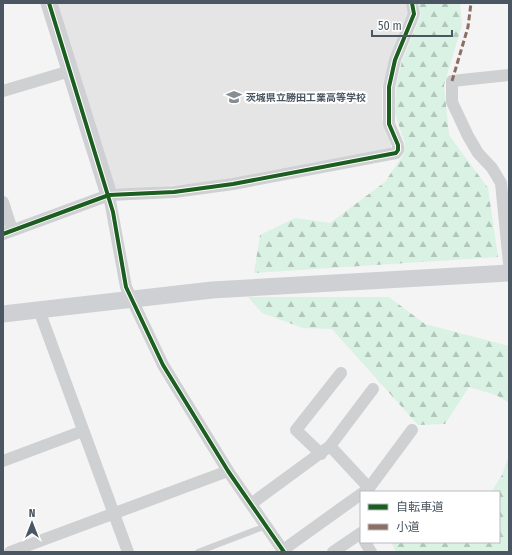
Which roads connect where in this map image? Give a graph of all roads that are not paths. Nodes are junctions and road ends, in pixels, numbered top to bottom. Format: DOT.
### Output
graph roads {
  1 [pos="49,3"];
  2 [pos="412,3"];
  3 [pos="70,71"];
  4 [pos="509,75"];
  5 [pos="3,91"];
  6 [pos="109,195"];
  7 [pos="3,202"];
  8 [pos="7,232"];
  9 [pos="509,263"];
  10 [pos="501,274"];
  11 [pos="132,300"];
  12 [pos="39,310"];
  13 [pos="3,314"];
  14 [pos="341,373"];
  15 [pos="373,389"];
  16 [pos="412,430"];
  17 [pos="83,431"];
  18 [pos="326,450"];
  19 [pos="3,461"];
  20 [pos="228,471"];
  21 [pos="365,491"];
  22 [pos="360,495"];
  23 [pos="251,504"];
  24 [pos="113,513"];
  25 [pos="266,526"];
  26 [pos="360,537"];
  27 [pos="366,543"];
  28 [pos="283,551"];
  29 [pos="10,552"];
  30 [pos="128,552"];
  31 [pos="198,552"];
  32 [pos="333,552"];
  33 [pos="371,552"];
  1 -- 3 [label="street"];
  2 -- 6 [label="street"];
  3 -- 5 [label="street"];
  3 -- 6 [label="street"];
  4 -- 9 [label="street"];
  6 -- 8 [label="street"];
  6 -- 11 [label="street"];
  7 -- 8 [label="street"];
  10 -- 11 [label="street"];
  11 -- 12 [label="street"];
  11 -- 20 [label="street"];
  12 -- 13 [label="street"];
  12 -- 17 [label="street"];
  14 -- 18 [label="street"];
  15 -- 18 [label="street"];
  16 -- 21 [label="street"];
  17 -- 19 [label="street"];
  17 -- 24 [label="street"];
  18 -- 21 [label="street"];
  18 -- 23 [label="street"];
  20 -- 23 [label="street"];
  20 -- 24 [label="street"];
  22 -- 28 [label="street"];
  23 -- 25 [label="street"];
  24 -- 29 [label="street"];
  24 -- 30 [label="street"];
  25 -- 28 [label="street"];
  25 -- 31 [label="lane"];
  26 -- 32 [label="street"];
  27 -- 33 [label="street"];
}
